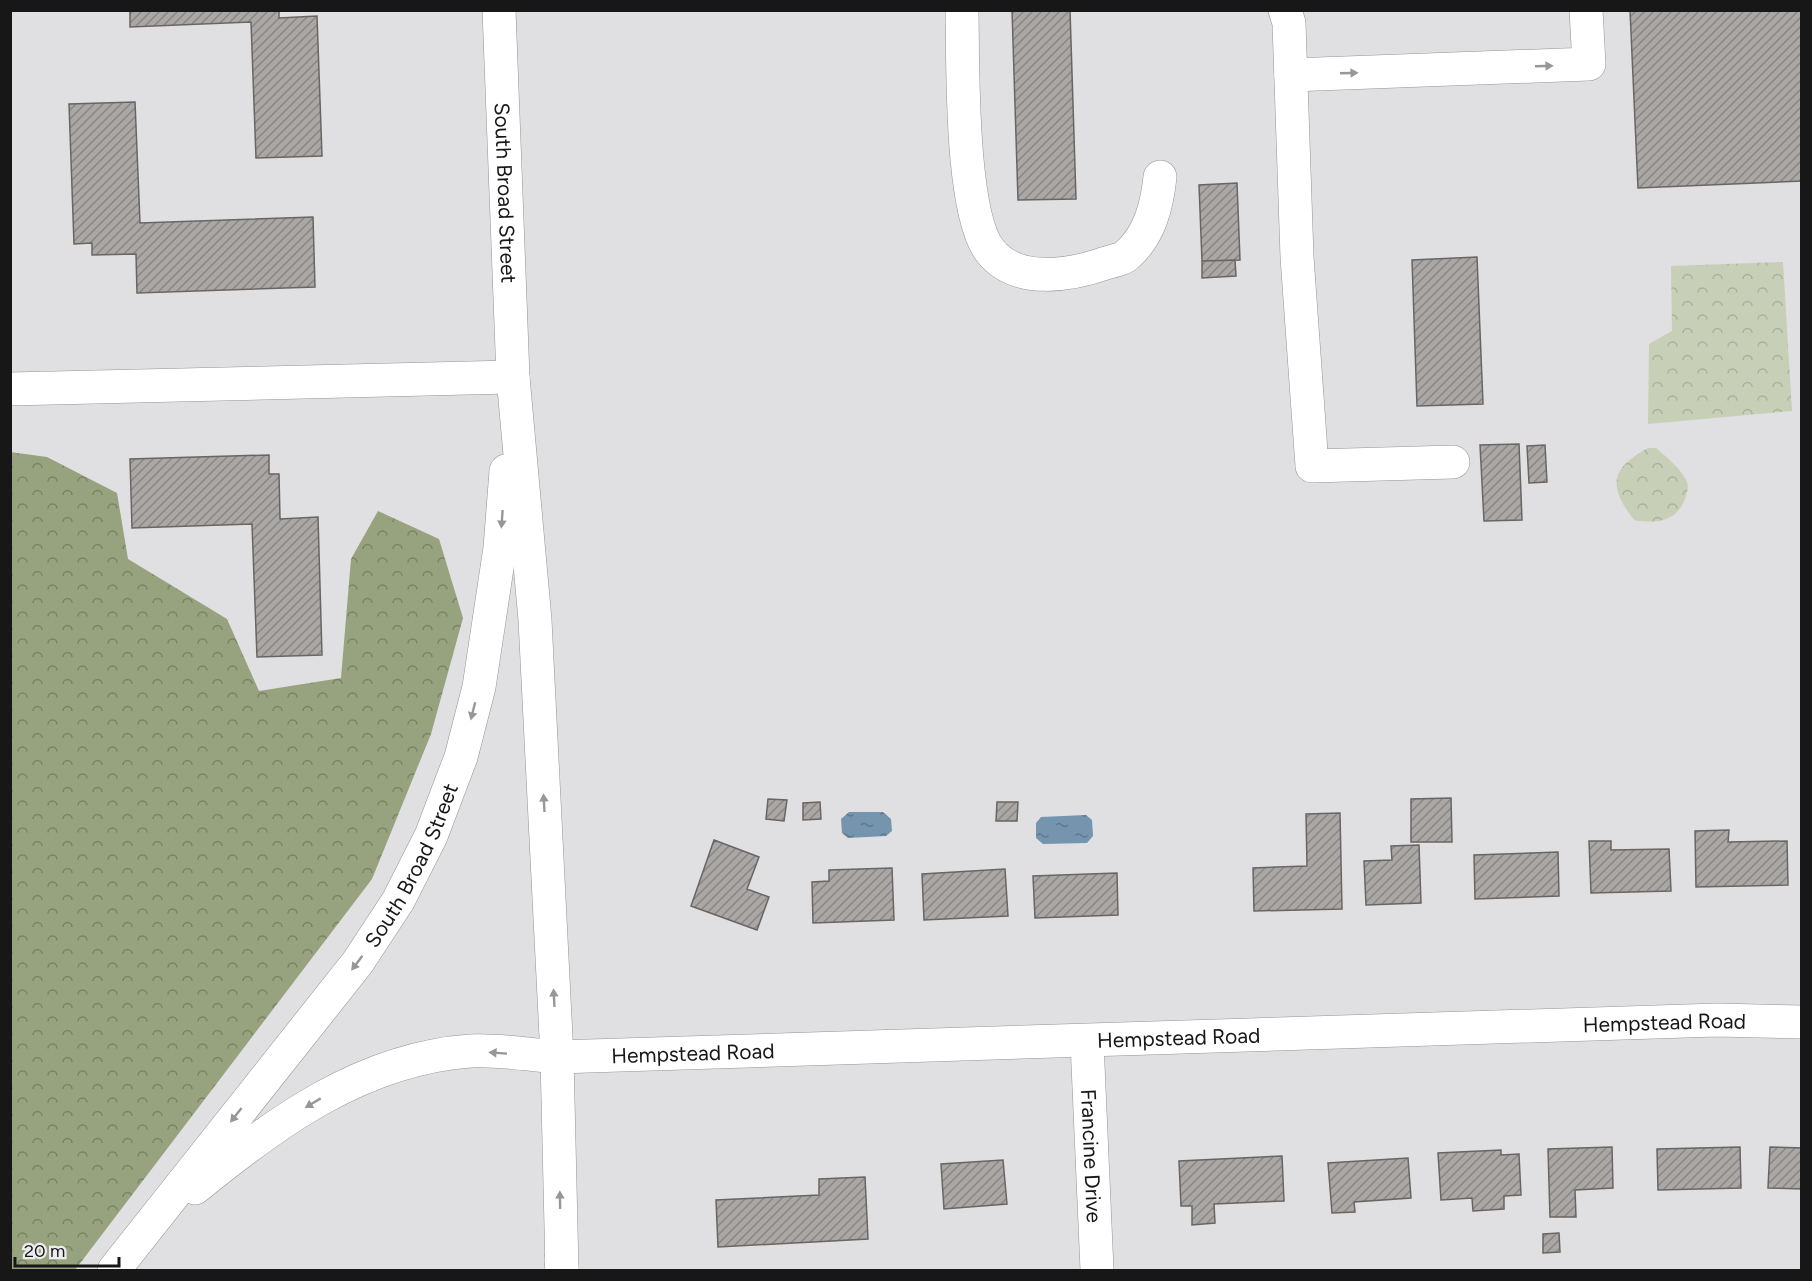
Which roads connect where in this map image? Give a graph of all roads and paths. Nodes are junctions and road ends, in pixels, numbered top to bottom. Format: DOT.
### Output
graph roads {
  1 [pos="499,10"];
  2 [pos="962,10"];
  3 [pos="1285,10"];
  4 [pos="1586,10"];
  5 [pos="1291,75"];
  6 [pos="1160,177"];
  7 [pos="513,376"];
  8 [pos="10,389"];
  9 [pos="1453,462"];
  10 [pos="1802,1022"];
  11 [pos="1087,1042"];
  12 [pos="557,1057"];
  13 [pos="152,1223"];
  14 [pos="562,1267"];
  15 [pos="114,1270"];
  16 [pos="1097,1270"];
  1 -- 7 [label="main road, South Broad Street"];
  2 -- 6 [label="main road"];
  3 -- 5 [label="main road"];
  5 -- 4 [label="main road, one-way"];
  5 -- 9 [label="main road"];
  7 -- 8 [label="main road"];
  12 -- 7 [label="main road, South Broad Street, one-way"];
  7 -- 13 [label="main road, South Broad Street, one-way"];
  10 -- 11 [label="main road, Hempstead Road"];
  11 -- 12 [label="main road, Hempstead Road"];
  11 -- 16 [label="main road, Francine Drive"];
  12 -- 13 [label="main road, Hempstead Road, one-way"];
  14 -- 12 [label="main road, South Broad Street, one-way"];
  13 -- 15 [label="main road, South Broad Street"];
}
